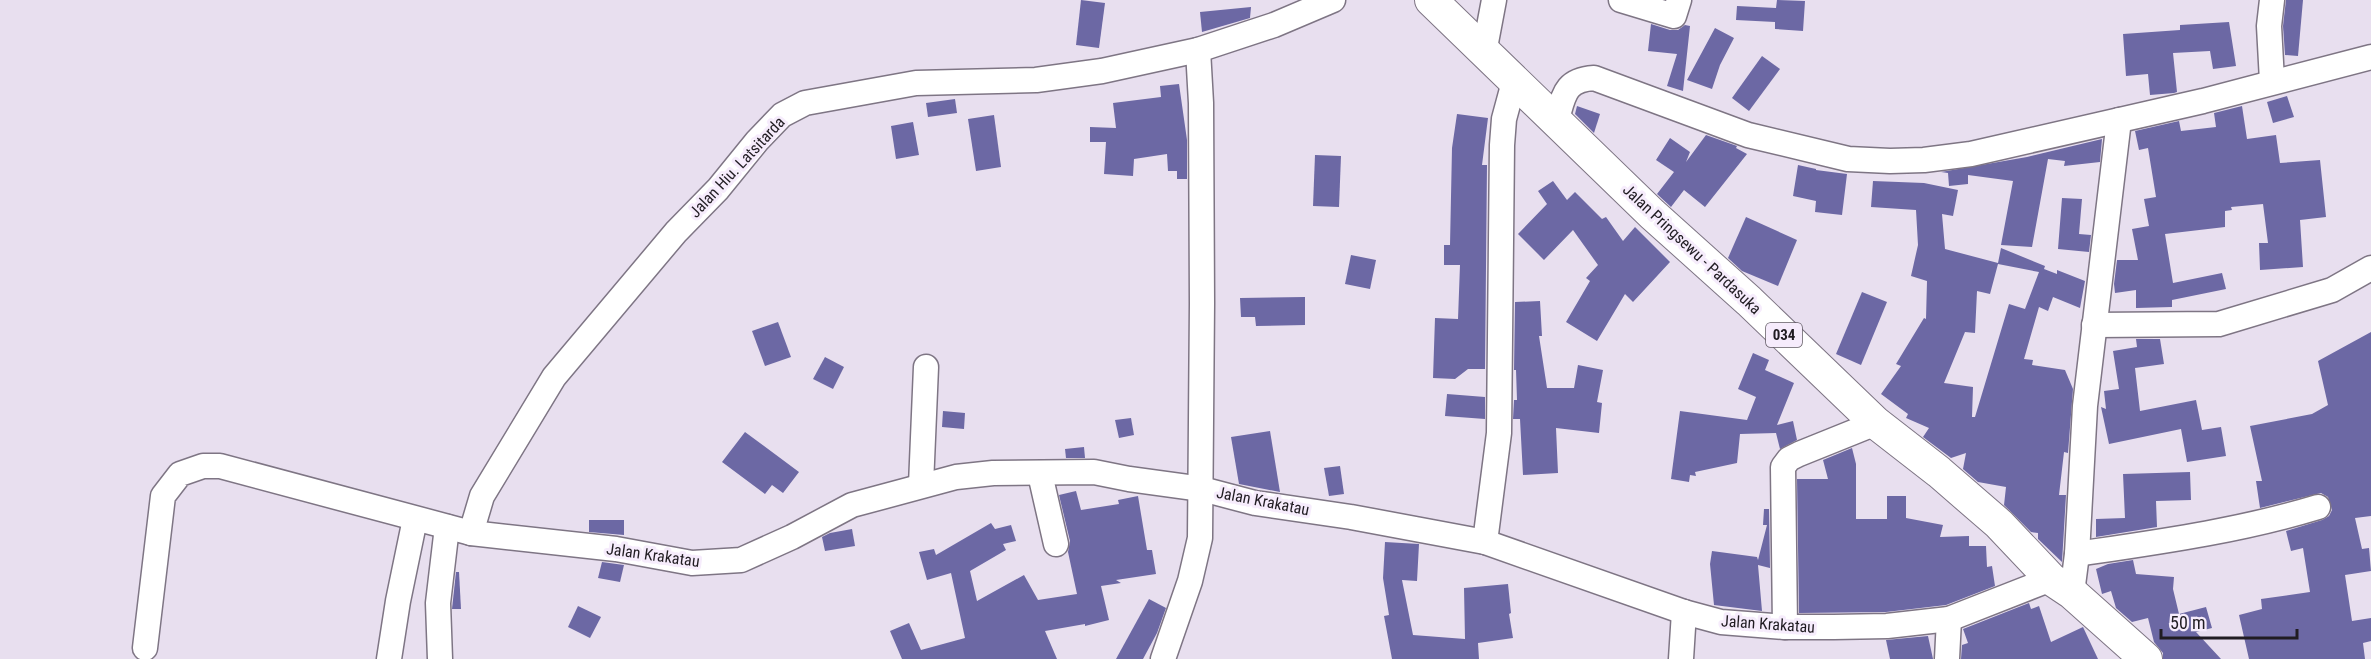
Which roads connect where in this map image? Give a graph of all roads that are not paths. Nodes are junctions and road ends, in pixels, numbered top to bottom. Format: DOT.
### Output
graph roads {
  1 [pos="1333,0"];
  2 [pos="1431,0"];
  3 [pos="1494,0"];
  4 [pos="1621,0"];
  5 [pos="1679,0"];
  6 [pos="2272,0"];
  7 [pos="1198,50"];
  8 [pos="1484,53"];
  9 [pos="2371,57"];
  10 [pos="2272,81"];
  11 [pos="1514,82"];
  12 [pos="2119,120"];
  13 [pos="1556,122"];
  14 [pos="2371,268"];
  15 [pos="2094,325"];
  16 [pos="926,367"];
  17 [pos="1876,423"];
  18 [pos="1040,474"];
  19 [pos="921,485"];
  20 [pos="1202,489"];
  21 [pos="2318,507"];
  22 [pos="415,519"];
  23 [pos="447,527"];
  24 [pos="471,533"];
  25 [pos="1485,542"];
  26 [pos="1056,544"];
  27 [pos="2077,554"];
  28 [pos="2062,586"];
  29 [pos="1684,612"];
  30 [pos="1949,619"];
  31 [pos="1785,627"];
  32 [pos="145,648"];
  33 [pos="388,659"];
  34 [pos="440,659"];
  35 [pos="1163,659"];
  36 [pos="1681,659"];
  37 [pos="1947,659"];
  38 [pos="2146,659"];
  1 -- 7 [label="street, Jalan Hiu. Latsitarda"];
  2 -- 8 [label="main road, Jalan Pringsewu - Pardasuka / 034"];
  3 -- 8 [label="street"];
  4 -- 5 [label="street"];
  6 -- 10 [label="street"];
  7 -- 20 [label="street"];
  7 -- 24 [label="street, Jalan Hiu. Latsitarda"];
  8 -- 11 [label="main road, Jalan Pringsewu - Pardasuka / 034"];
  9 -- 10 [label="street"];
  10 -- 12 [label="street"];
  11 -- 13 [label="main road, Jalan Pringsewu - Pardasuka / 034"];
  11 -- 25 [label="street"];
  12 -- 13 [label="street"];
  12 -- 15 [label="street"];
  13 -- 17 [label="main road, Jalan Pringsewu - Pardasuka / 034"];
  14 -- 15 [label="street"];
  15 -- 27 [label="street"];
  16 -- 19 [label="street"];
  17 -- 28 [label="main road, Jalan Pringsewu - Pardasuka / 034"];
  17 -- 31 [label="street"];
  18 -- 19 [label="street, Jalan Krakatau"];
  18 -- 20 [label="street, Jalan Krakatau"];
  18 -- 26 [label="street"];
  19 -- 24 [label="street, Jalan Krakatau"];
  20 -- 25 [label="street, Jalan Krakatau"];
  20 -- 35 [label="street"];
  21 -- 27 [label="street"];
  22 -- 23 [label="street, Jalan Krakatau"];
  22 -- 32 [label="street, Jalan Krakatau"];
  22 -- 33 [label="street"];
  23 -- 24 [label="street, Jalan Krakatau"];
  23 -- 34 [label="street"];
  25 -- 29 [label="street, Jalan Krakatau"];
  27 -- 28 [label="street"];
  28 -- 30 [label="street, Jalan Krakatau"];
  28 -- 38 [label="main road, Jalan Pringsewu - Pardasuka / 034"];
  29 -- 31 [label="street, Jalan Krakatau"];
  29 -- 36 [label="street"];
  30 -- 31 [label="street, Jalan Krakatau"];
  30 -- 37 [label="street"];
}
